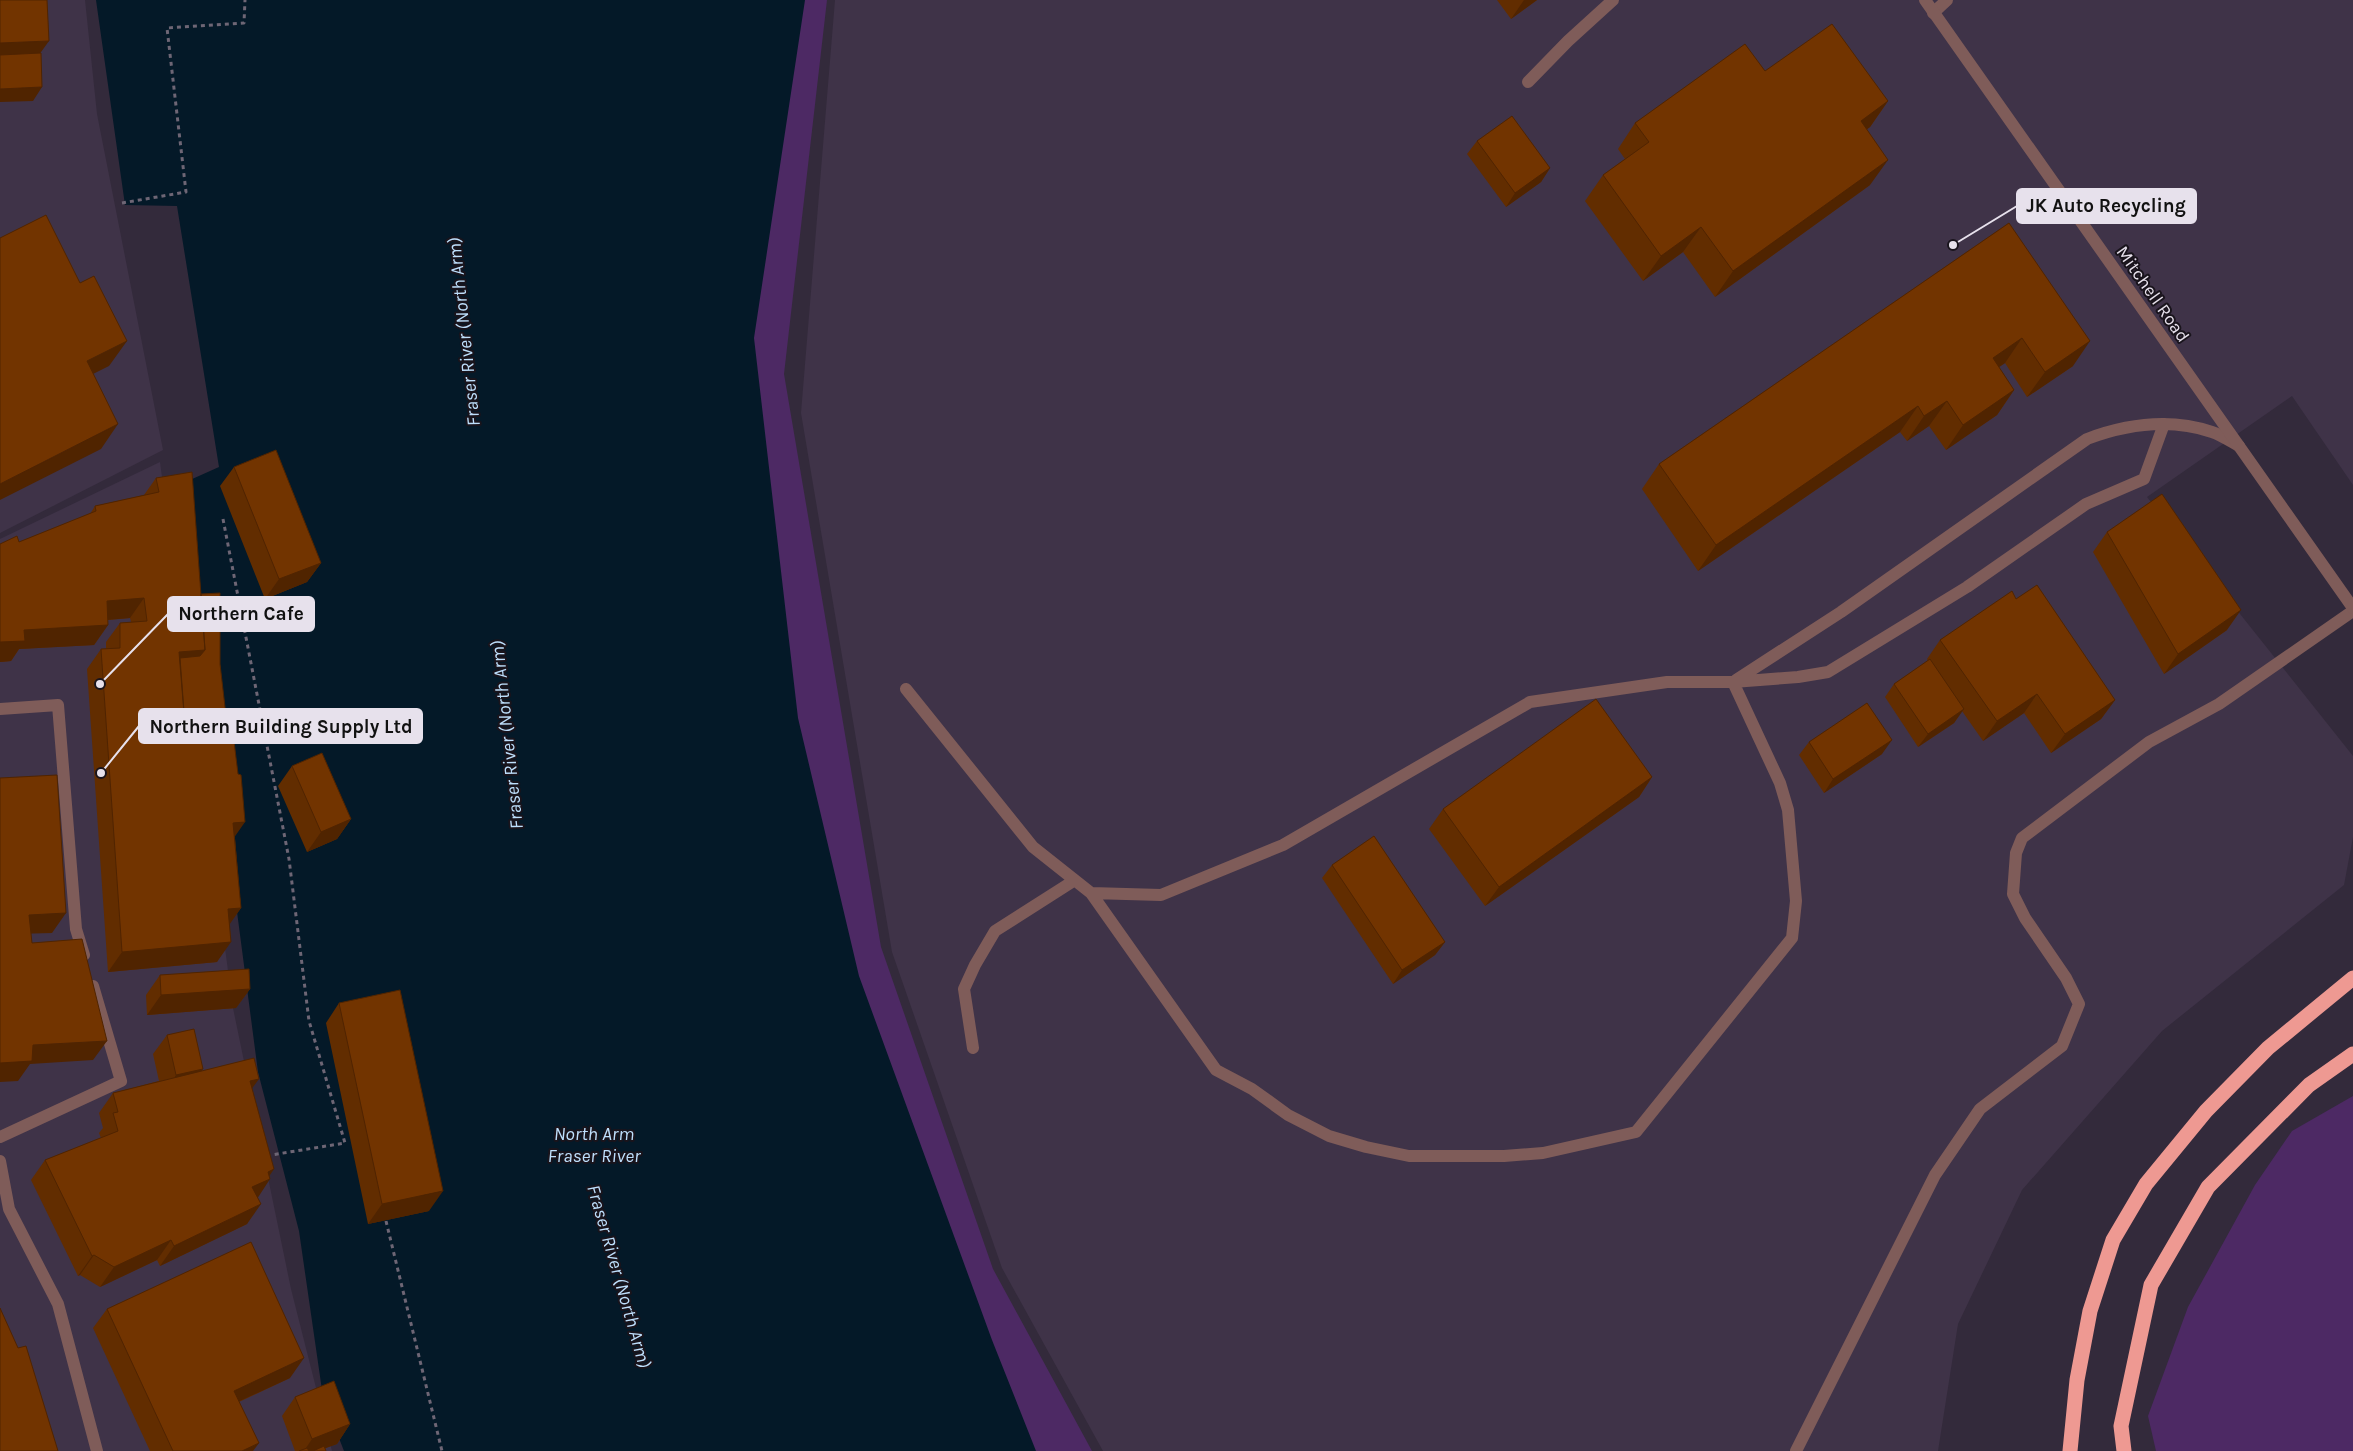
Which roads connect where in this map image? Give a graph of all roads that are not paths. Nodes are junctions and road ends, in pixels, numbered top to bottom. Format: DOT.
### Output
graph roads {
  1 [pos="1613,0"];
  2 [pos="1925,0"];
  3 [pos="1947,0"];
  4 [pos="1933,13"];
  5 [pos="1528,82"];
  6 [pos="2164,424"];
  7 [pos="2239,446"];
  8 [pos="2353,609"];
  9 [pos="1733,682"];
  10 [pos="906,688"];
  11 [pos="0,709"];
  12 [pos="1075,880"];
  13 [pos="1091,893"];
  14 [pos="2353,978"];
  15 [pos="973,1048"];
  16 [pos="2353,1054"];
  17 [pos="0,1137"];
  18 [pos="0,1161"];
  19 [pos="5,1210"];
  20 [pos="97,1451"];
  21 [pos="1796,1451"];
  22 [pos="2070,1451"];
  23 [pos="2124,1451"];
  1 -- 5 [label="street"];
  2 -- 4 [label="street, Mitchell Road"];
  3 -- 4 [label="street"];
  4 -- 7 [label="street, Mitchell Road"];
  6 -- 7 [label="street"];
  6 -- 9 [label="street"];
  6 -- 9 [label="street"];
  7 -- 8 [label="street, Mitchell Road"];
  8 -- 21 [label="street"];
  9 -- 13 [label="street"];
  9 -- 13 [label="street"];
  10 -- 12 [label="street"];
  11 -- 17 [label="street"];
  12 -- 13 [label="street"];
  12 -- 15 [label="street"];
  14 -- 22 [label="highway"];
  16 -- 23 [label="highway"];
  18 -- 19 [label="street"];
  19 -- 20 [label="street"];
}
